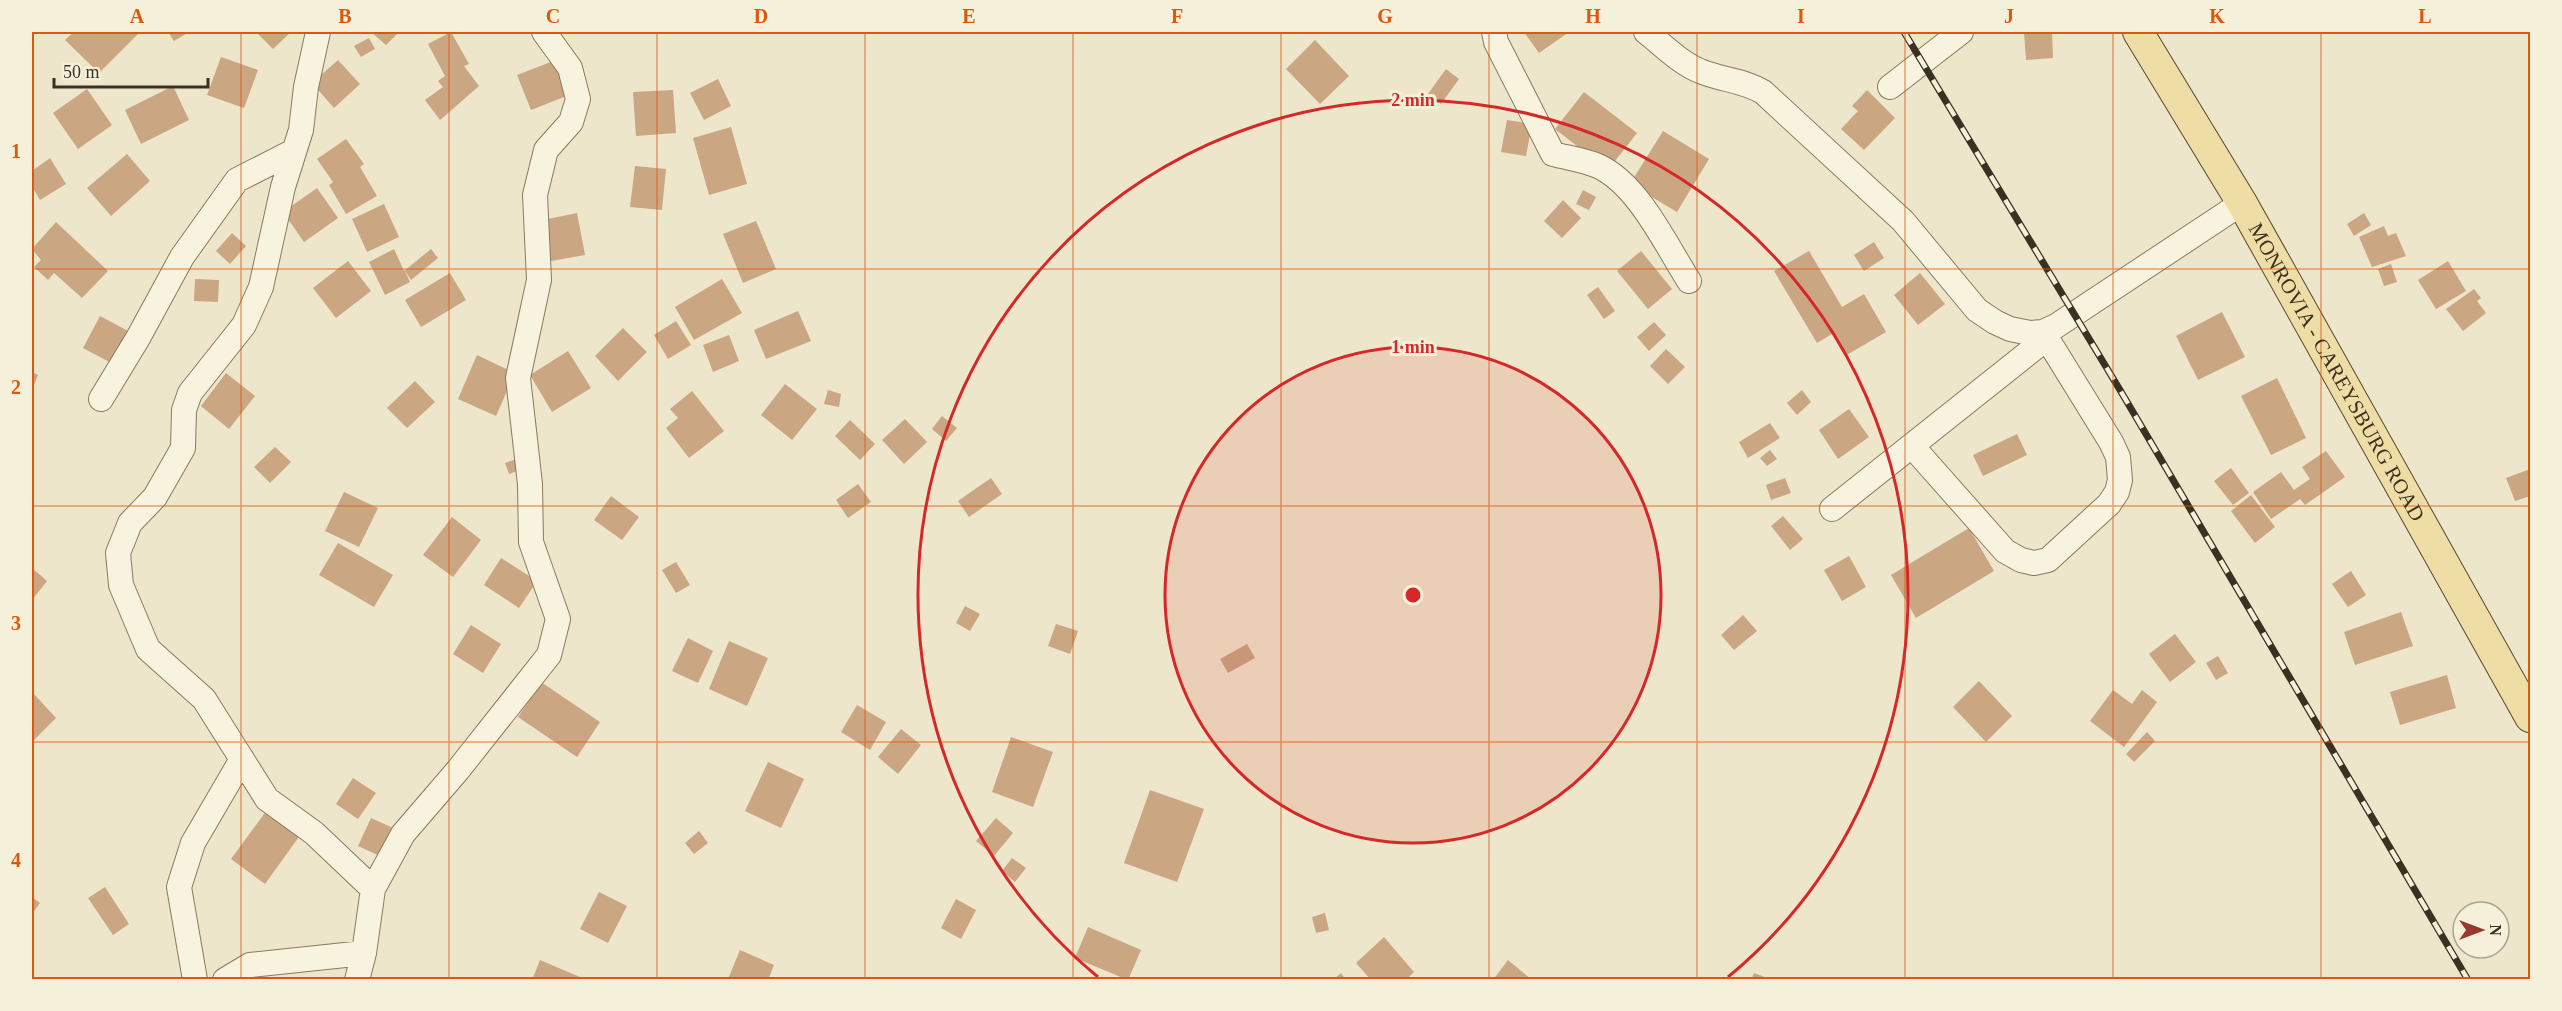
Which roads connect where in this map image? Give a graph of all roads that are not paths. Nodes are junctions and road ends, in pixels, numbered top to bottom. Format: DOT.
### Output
graph roads {
  1 [pos="318,32"];
  2 [pos="544,32"];
  3 [pos="1494,32"];
  4 [pos="1646,32"];
  5 [pos="1961,32"];
  6 [pos="2138,32"];
  7 [pos="1890,87"];
  8 [pos="294,151"];
  9 [pos="2242,203"];
  10 [pos="1689,281"];
  11 [pos="2045,335"];
  12 [pos="101,399"];
  13 [pos="1912,446"];
  14 [pos="1832,509"];
  15 [pos="2530,717"];
  16 [pos="242,759"];
  17 [pos="374,889"];
  18 [pos="364,953"];
  19 [pos="195,980"];
  20 [pos="225,980"];
  21 [pos="357,980"];
  1 -- 8 [label="street"];
  2 -- 17 [label="street"];
  3 -- 10 [label="street"];
  4 -- 11 [label="street"];
  5 -- 7 [label="street"];
  6 -- 9 [label="main road, MONROVIA - CAREYSBURG ROAD"];
  8 -- 12 [label="street"];
  8 -- 16 [label="street"];
  9 -- 11 [label="street"];
  9 -- 15 [label="main road, MONROVIA - CAREYSBURG ROAD"];
  11 -- 13 [label="street"];
  11 -- 13 [label="street"];
  13 -- 14 [label="street"];
  16 -- 17 [label="street"];
  16 -- 19 [label="street"];
  17 -- 18 [label="street"];
  18 -- 20 [label="street"];
  18 -- 21 [label="street"];
}
